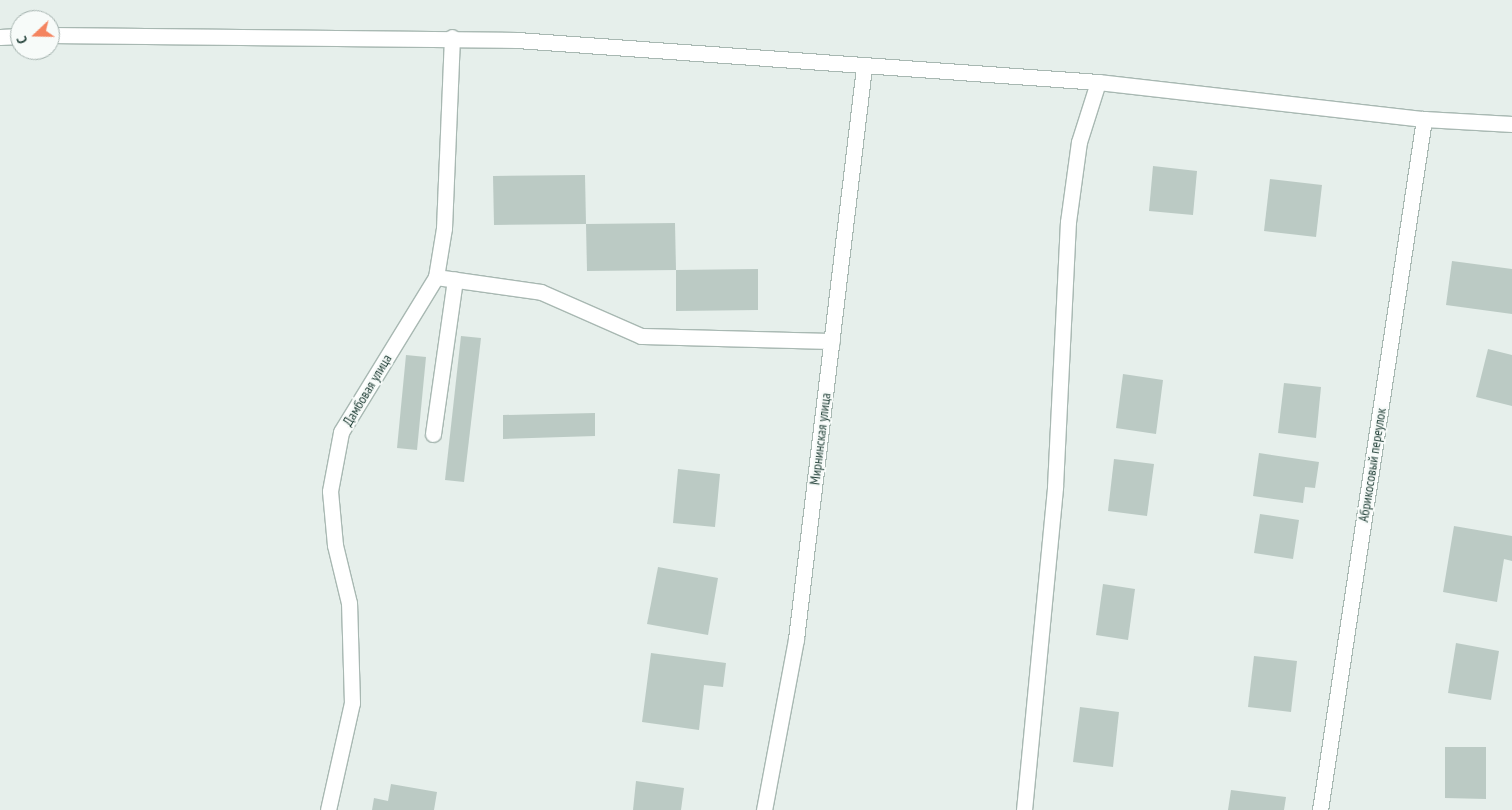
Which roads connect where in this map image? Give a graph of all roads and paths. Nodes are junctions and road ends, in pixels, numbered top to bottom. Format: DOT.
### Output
graph roads {
  1 [pos="60,35"];
  2 [pos="452,38"];
  3 [pos="864,67"];
  4 [pos="1098,82"];
  5 [pos="1424,119"];
  6 [pos="1512,124"];
  7 [pos="436,277"];
  8 [pos="456,280"];
  9 [pos="832,341"];
  10 [pos="434,434"];
  11 [pos="328,810"];
  12 [pos="764,810"];
  13 [pos="1024,810"];
  14 [pos="1320,810"];
  1 -- 2 [label="street"];
  2 -- 3 [label="street"];
  2 -- 7 [label="street, Дамбовая улица"];
  3 -- 4 [label="street"];
  3 -- 9 [label="street, Мирнинская улица"];
  4 -- 5 [label="street"];
  4 -- 13 [label="street"];
  5 -- 6 [label="street"];
  5 -- 14 [label="street, Абрикосовый переулок"];
  7 -- 8 [label="street"];
  7 -- 11 [label="street, Дамбовая улица"];
  8 -- 9 [label="street"];
  8 -- 10 [label="street"];
  9 -- 12 [label="street, Мирнинская улица"];
}
